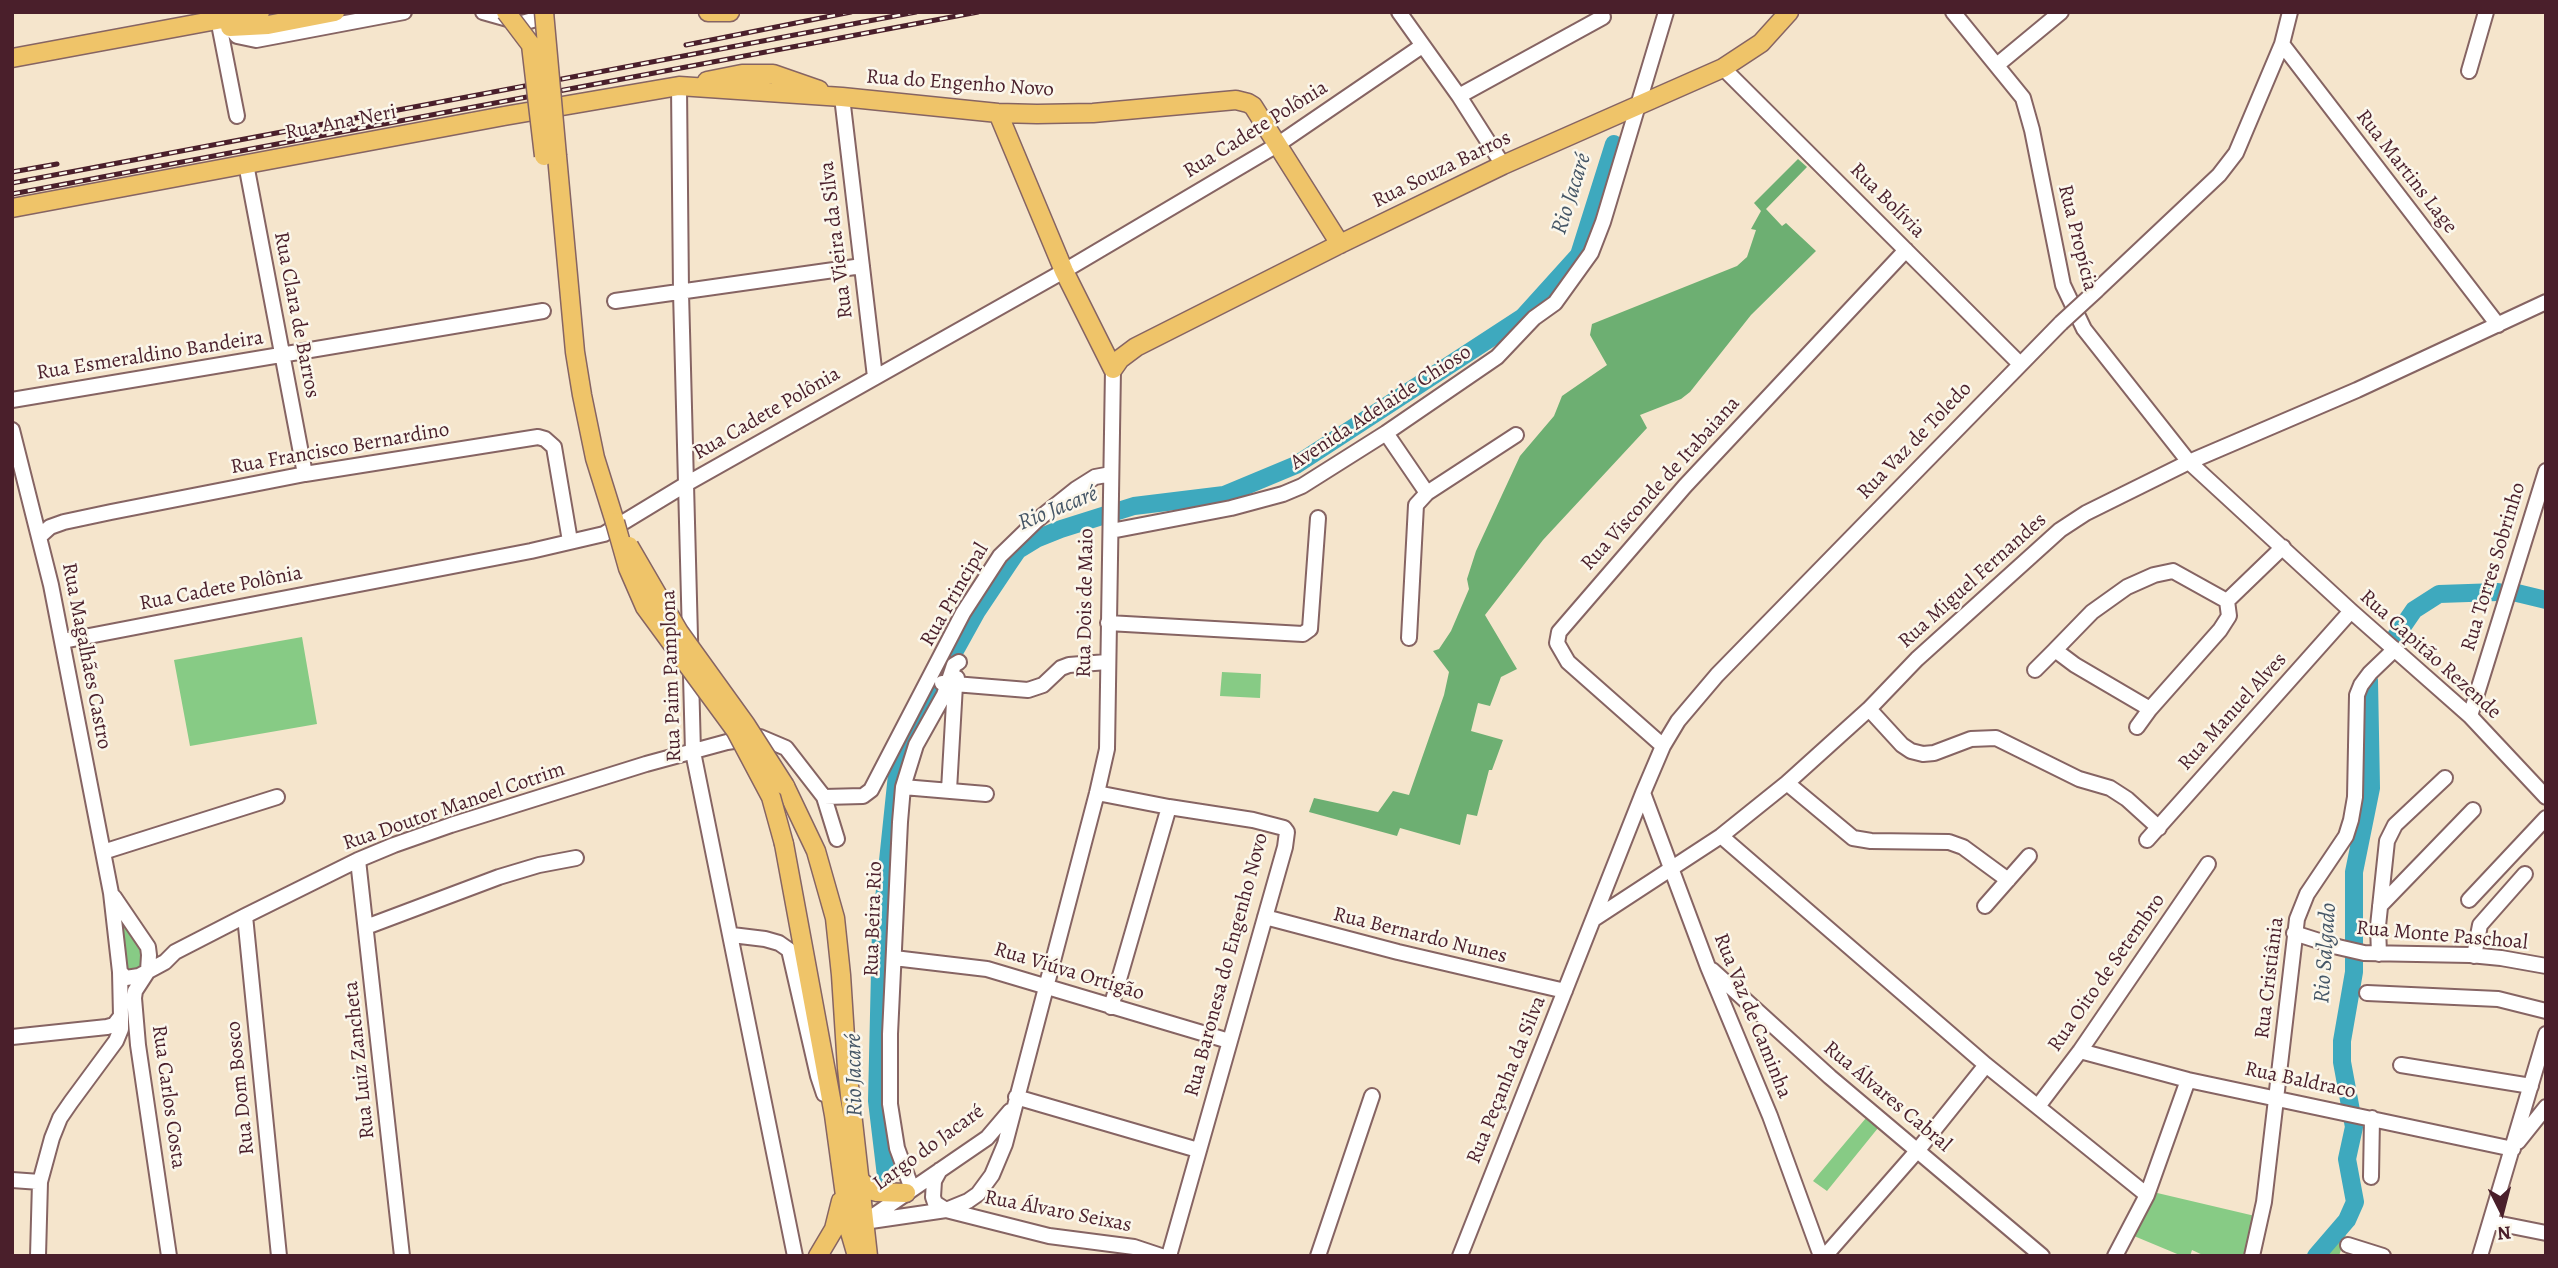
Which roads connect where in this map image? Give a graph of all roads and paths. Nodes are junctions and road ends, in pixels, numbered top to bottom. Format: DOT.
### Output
graph roads {
  1 [pos="335,12"];
  2 [pos="404,12"];
  3 [pos="483,12"];
  4 [pos="506,12"];
  5 [pos="527,12"];
  6 [pos="545,12"];
  7 [pos="710,12"];
  8 [pos="730,12"];
  9 [pos="1399,12"];
  10 [pos="1665,12"];
  11 [pos="1789,12"];
  12 [pos="1953,12"];
  13 [pos="2061,12"];
  14 [pos="2290,12"];
  15 [pos="2486,12"];
  16 [pos="1603,17"];
  17 [pos="264,19"];
  18 [pos="221,20"];
  19 [pos="2282,44"];
  20 [pos="531,45"];
  21 [pos="1422,46"];
  22 [pos="12,58"];
  23 [pos="1997,65"];
  24 [pos="1723,68"];
  25 [pos="2469,71"];
  26 [pos="684,86"];
  27 [pos="1459,96"];
  28 [pos="839,97"];
  29 [pos="1638,104"];
  30 [pos="998,113"];
  31 [pos="237,116"];
  32 [pos="1277,145"];
  33 [pos="550,156"];
  34 [pos="246,164"];
  35 [pos="1503,165"];
  36 [pos="12,208"];
  37 [pos="1340,244"];
  38 [pos="1906,250"];
  39 [pos="862,266"];
  40 [pos="1065,271"];
  41 [pos="681,292"];
  42 [pos="615,301"];
  43 [pos="2546,302"];
  44 [pos="543,311"];
  45 [pos="2498,325"];
  46 [pos="283,355"];
  47 [pos="2021,364"];
  48 [pos="1113,369"];
  49 [pos="875,377"];
  50 [pos="12,400"];
  51 [pos="12,430"];
  52 [pos="1386,433"];
  53 [pos="1516,435"];
  54 [pos="2189,461"];
  55 [pos="2546,471"];
  56 [pos="305,474"];
  57 [pos="1111,474"];
  58 [pos="688,483"];
  59 [pos="1427,493"];
  60 [pos="1318,518"];
  61 [pos="615,522"];
  62 [pos="1111,526"];
  63 [pos="40,536"];
  64 [pos="570,541"];
  65 [pos="2283,547"];
  66 [pos="2227,601"];
  67 [pos="2351,611"];
  68 [pos="691,623"];
  69 [pos="1108,623"];
  70 [pos="1409,638"];
  71 [pos="63,641"];
  72 [pos="2395,649"];
  73 [pos="2055,650"];
  74 [pos="959,662"];
  75 [pos="1107,662"];
  76 [pos="2035,670"];
  77 [pos="943,683"];
  78 [pos="1869,709"];
  79 [pos="2150,709"];
  80 [pos="2470,716"];
  81 [pos="2137,727"];
  82 [pos="760,737"];
  83 [pos="1663,746"];
  84 [pos="693,752"];
  85 [pos="2445,778"];
  86 [pos="1787,783"];
  87 [pos="903,787"];
  88 [pos="949,790"];
  89 [pos="1097,793"];
  90 [pos="1643,793"];
  91 [pos="986,794"];
  92 [pos="277,797"];
  93 [pos="824,797"];
  94 [pos="2546,797"];
  95 [pos="1169,807"];
  96 [pos="2473,810"];
  97 [pos="2546,817"];
  98 [pos="2159,828"];
  99 [pos="1721,836"];
  100 [pos="837,839"];
  101 [pos="2147,840"];
  102 [pos="103,852"];
  103 [pos="2029,856"];
  104 [pos="576,858"];
  105 [pos="358,860"];
  106 [pos="2208,864"];
  107 [pos="1672,869"];
  108 [pos="2525,874"];
  109 [pos="2008,880"];
  110 [pos="2469,900"];
  111 [pos="1985,906"];
  112 [pos="2380,906"];
  113 [pos="245,916"];
  114 [pos="1265,918"];
  115 [pos="121,919"];
  116 [pos="1594,919"];
  117 [pos="366,927"];
  118 [pos="2294,933"];
  119 [pos="732,936"];
  120 [pos="148,947"];
  121 [pos="176,952"];
  122 [pos="2379,954"];
  123 [pos="2474,956"];
  124 [pos="894,958"];
  125 [pos="2546,966"];
  126 [pos="1708,967"];
  127 [pos="148,971"];
  128 [pos="120,972"];
  129 [pos="1045,987"];
  130 [pos="1565,991"];
  131 [pos="2367,993"];
  132 [pos="1111,1007"];
  133 [pos="2546,1011"];
  134 [pos="121,1016"];
  135 [pos="88,1031"];
  136 [pos="2546,1034"];
  137 [pos="12,1037"];
  138 [pos="116,1041"];
  139 [pos="1229,1041"];
  140 [pos="138,1045"];
  141 [pos="2080,1051"];
  142 [pos="105,1055"];
  143 [pos="1986,1065"];
  144 [pos="2401,1065"];
  145 [pos="2188,1080"];
  146 [pos="2537,1082"];
  147 [pos="1372,1096"];
  148 [pos="2277,1098"];
  149 [pos="1014,1102"];
  150 [pos="2039,1105"];
  151 [pos="2546,1107"];
  152 [pos="834,1115"];
  153 [pos="2370,1117"];
  154 [pos="972,1149"];
  155 [pos="2513,1149"];
  156 [pos="1198,1150"];
  157 [pos="1917,1151"];
  158 [pos="940,1170"];
  159 [pos="992,1175"];
  160 [pos="2371,1177"];
  161 [pos="12,1180"];
  162 [pos="852,1181"];
  163 [pos="40,1182"];
  164 [pos="909,1191"];
  165 [pos="2147,1195"];
  166 [pos="946,1210"];
  167 [pos="2491,1222"];
  168 [pos="857,1227"];
  169 [pos="2546,1233"];
  170 [pos="2348,1244"];
  171 [pos="38,1256"];
  172 [pos="169,1256"];
  173 [pos="279,1256"];
  174 [pos="402,1256"];
  175 [pos="795,1256"];
  176 [pos="819,1256"];
  177 [pos="857,1256"];
  178 [pos="868,1256"];
  179 [pos="1161,1256"];
  180 [pos="1169,1256"];
  181 [pos="1318,1256"];
  182 [pos="1460,1256"];
  183 [pos="1823,1256"];
  184 [pos="2042,1256"];
  185 [pos="2115,1256"];
  186 [pos="2252,1256"];
  187 [pos="2383,1256"];
  188 [pos="2480,1256"];
  1 -- 17 [label="main road"];
  2 -- 18 [label="street"];
  3 -- 6 [label="street"];
  4 -- 20 [label="main road, bridge"];
  5 -- 20 [label="main road"];
  6 -- 33 [label="main road, bridge"];
  7 -- 8 [label="main road"];
  9 -- 21 [label="street"];
  10 -- 29 [label="street, Avenida Adelaide Chioso"];
  11 -- 24 [label="main road, Rua Souza Barros"];
  12 -- 23 [label="street, Rua Propícia"];
  13 -- 23 [label="street"];
  14 -- 19 [label="street, Rua Vaz de Toledo"];
  15 -- 25 [label="street"];
  16 -- 27 [label="street"];
  17 -- 18 [label="main road"];
  18 -- 22 [label="main road"];
  18 -- 31 [label="street"];
  19 -- 45 [label="street, Rua Martins Lage"];
  19 -- 47 [label="street, Rua Vaz de Toledo, bridge"];
  20 -- 33 [label="main road, bridge"];
  21 -- 27 [label="street"];
  21 -- 32 [label="street, Rua Cadete Polônia"];
  23 -- 54 [label="street, Rua Propícia"];
  24 -- 29 [label="main road, Rua Souza Barros"];
  24 -- 38 [label="street, Rua Bolívia"];
  26 -- 28 [label="main road, Rua do Engenho Novo"];
  26 -- 34 [label="main road, Rua Ana Neri"];
  26 -- 41 [label="street, Rua Paim Pamplona"];
  27 -- 35 [label="street"];
  28 -- 30 [label="main road, Rua do Engenho Novo"];
  28 -- 39 [label="street, Rua Vieira da Silva"];
  29 -- 35 [label="main road, Rua Souza Barros"];
  29 -- 52 [label="street, Avenida Adelaide Chioso"];
  30 -- 32 [label="main road, Rua do Engenho Novo"];
  30 -- 40 [label="main road, Rua Dois de Maio"];
  32 -- 37 [label="main road, Rua do Engenho Novo"];
  32 -- 40 [label="street, Rua Cadete Polônia"];
  33 -- 61 [label="main road"];
  34 -- 36 [label="main road, Rua Ana Neri"];
  34 -- 46 [label="street, Rua Clara de Barros"];
  35 -- 37 [label="main road, Rua Souza Barros"];
  37 -- 48 [label="main road, Rua Souza Barros"];
  38 -- 47 [label="street, Rua Bolívia"];
  38 -- 83 [label="street, Rua Visconde de Itabaiana"];
  39 -- 41 [label="street"];
  39 -- 49 [label="street, Rua Vieira da Silva"];
  40 -- 48 [label="main road, Rua Dois de Maio"];
  40 -- 49 [label="street, Rua Cadete Polônia"];
  41 -- 42 [label="street"];
  41 -- 58 [label="street, Rua Paim Pamplona"];
  43 -- 45 [label="street, Rua Miguel Fernandes"];
  44 -- 46 [label="street, Rua Esmeraldino Bandeira"];
  45 -- 54 [label="street, Rua Miguel Fernandes"];
  46 -- 50 [label="street, Rua Esmeraldino Bandeira"];
  46 -- 56 [label="street, Rua Clara de Barros"];
  47 -- 83 [label="street, Rua Vaz de Toledo"];
  48 -- 57 [label="street, Rua Dois de Maio"];
  49 -- 58 [label="street, Rua Cadete Polônia"];
  51 -- 63 [label="street, Rua Magalhães Castro"];
  52 -- 59 [label="street"];
  52 -- 62 [label="street, Avenida Adelaide Chioso"];
  53 -- 59 [label="street"];
  54 -- 65 [label="street, Rua Capitão Rezende"];
  54 -- 78 [label="street, Rua Miguel Fernandes"];
  55 -- 80 [label="street, Rua Torres Sobrinho"];
  56 -- 63 [label="street, Rua Francisco Bernardino"];
  56 -- 64 [label="street, Rua Francisco Bernardino"];
  57 -- 62 [label="street, Rua Dois de Maio"];
  57 -- 77 [label="street, Rua Principal"];
  58 -- 64 [label="street, Rua Cadete Polônia"];
  58 -- 68 [label="street, Rua Paim Pamplona"];
  59 -- 70 [label="street"];
  60 -- 69 [label="street"];
  61 -- 152 [label="main road, bridge"];
  61 -- 162 [label="main road, bridge"];
  62 -- 69 [label="street, Rua Dois de Maio"];
  63 -- 71 [label="street, Rua Magalhães Castro"];
  64 -- 71 [label="street, Rua Cadete Polônia"];
  65 -- 66 [label="street"];
  65 -- 67 [label="street, Rua Capitão Rezende"];
  66 -- 73 [label="street"];
  66 -- 79 [label="street"];
  67 -- 72 [label="street, Rua Capitão Rezende"];
  67 -- 98 [label="street, Rua Manuel Alves"];
  68 -- 82 [label="street"];
  68 -- 84 [label="street, Rua Paim Pamplona"];
  69 -- 75 [label="street, Rua Dois de Maio"];
  71 -- 102 [label="street, Rua Magalhães Castro"];
  72 -- 80 [label="street, Rua Capitão Rezende"];
  72 -- 118 [label="street, Rua Cristiânia"];
  73 -- 76 [label="street"];
  73 -- 79 [label="street"];
  74 -- 77 [label="street"];
  75 -- 77 [label="street"];
  75 -- 89 [label="street, Rua Dois de Maio"];
  77 -- 87 [label="street, Rua Beira Rio"];
  77 -- 88 [label="street"];
  77 -- 93 [label="street, Rua Principal"];
  78 -- 86 [label="street, Rua Miguel Fernandes"];
  78 -- 98 [label="street"];
  79 -- 81 [label="street"];
  80 -- 94 [label="street, Rua Capitão Rezende"];
  82 -- 84 [label="street, Rua Doutor Manoel Cotrim"];
  82 -- 93 [label="street"];
  83 -- 90 [label="street, Rua Vaz de Toledo"];
  84 -- 105 [label="street, Rua Doutor Manoel Cotrim"];
  84 -- 119 [label="street, Rua Paim Pamplona"];
  85 -- 112 [label="street"];
  86 -- 99 [label="street, Rua Miguel Fernandes"];
  86 -- 109 [label="street"];
  87 -- 88 [label="street"];
  87 -- 124 [label="street, Rua Beira Rio"];
  88 -- 91 [label="street"];
  89 -- 95 [label="street, Rua Baronesa do Engenho Novo"];
  89 -- 129 [label="street, Rua Dois de Maio"];
  90 -- 107 [label="street, Rua Vaz de Caminha"];
  90 -- 116 [label="street, Rua Vaz de Toledo"];
  92 -- 102 [label="street"];
  93 -- 100 [label="street"];
  95 -- 114 [label="street, Rua Baronesa do Engenho Novo"];
  95 -- 132 [label="street"];
  96 -- 112 [label="street"];
  97 -- 110 [label="street"];
  98 -- 101 [label="street, Rua Manuel Alves"];
  99 -- 107 [label="street, Rua Miguel Fernandes"];
  99 -- 143 [label="street"];
  102 -- 115 [label="street, Rua Magalhães Castro"];
  103 -- 109 [label="street"];
  104 -- 117 [label="street"];
  105 -- 113 [label="street, Rua Doutor Manoel Cotrim"];
  105 -- 117 [label="street, Rua Luiz Zancheta"];
  106 -- 141 [label="street, Rua Oito de Setembro"];
  107 -- 116 [label="street, Rua Miguel Fernandes"];
  107 -- 126 [label="street, Rua Vaz de Caminha"];
  108 -- 123 [label="street"];
  109 -- 111 [label="street"];
  112 -- 122 [label="street"];
  113 -- 121 [label="street, Rua Doutor Manoel Cotrim"];
  113 -- 173 [label="street, Rua Dom Bosco"];
  114 -- 130 [label="street, Rua Bernardo Nunes"];
  114 -- 139 [label="street, Rua Baronesa do Engenho Novo"];
  115 -- 120 [label="street, Rua Magalhães Castro"];
  115 -- 128 [label="street, Rua Magalhães Castro"];
  116 -- 130 [label="street, Rua Peçanha da Silva"];
  117 -- 174 [label="street, Rua Luiz Zancheta"];
  118 -- 122 [label="street, Rua Monte Paschoal"];
  118 -- 148 [label="street, Rua Cristiânia"];
  119 -- 152 [label="street"];
  119 -- 175 [label="street, Rua Paim Pamplona"];
  120 -- 121 [label="street"];
  120 -- 127 [label="street, Rua Carlos Costa"];
  121 -- 127 [label="street, Rua Doutor Manoel Cotrim"];
  122 -- 123 [label="street, Rua Monte Paschoal"];
  123 -- 125 [label="street, Rua Monte Paschoal"];
  124 -- 129 [label="street, Rua Viúva Ortigão"];
  124 -- 164 [label="street, Rua Beira Rio"];
  126 -- 157 [label="street, Rua Álvares Cabral"];
  126 -- 183 [label="street, Rua Vaz de Caminha"];
  127 -- 128 [label="street"];
  127 -- 140 [label="street, Rua Carlos Costa"];
  128 -- 134 [label="street, Rua Magalhães Castro"];
  129 -- 132 [label="street, Rua Viúva Ortigão"];
  129 -- 149 [label="street, Rua Dois de Maio"];
  130 -- 182 [label="street, Rua Peçanha da Silva"];
  131 -- 133 [label="street"];
  132 -- 139 [label="street, Rua Viúva Ortigão"];
  134 -- 135 [label="street"];
  134 -- 138 [label="street, Rua Magalhães Castro"];
  135 -- 137 [label="street"];
  135 -- 142 [label="street"];
  136 -- 146 [label="street"];
  138 -- 140 [label="street"];
  138 -- 142 [label="street, Rua Magalhães Castro"];
  139 -- 156 [label="street, Rua Baronesa do Engenho Novo"];
  140 -- 172 [label="street, Rua Carlos Costa"];
  141 -- 145 [label="street, Rua Baldraco"];
  141 -- 150 [label="street, Rua Oito de Setembro"];
  142 -- 163 [label="street, Rua Magalhães Castro"];
  143 -- 150 [label="street"];
  143 -- 157 [label="street"];
  144 -- 146 [label="street"];
  145 -- 148 [label="street, Rua Baldraco"];
  145 -- 165 [label="street"];
  146 -- 155 [label="street"];
  147 -- 181 [label="street"];
  148 -- 153 [label="street, Rua Baldraco"];
  148 -- 186 [label="street, Rua Cristiânia"];
  149 -- 154 [label="street, Largo do Jacaré"];
  149 -- 156 [label="street"];
  149 -- 159 [label="street, Largo do Jacaré"];
  150 -- 165 [label="street"];
  151 -- 155 [label="street"];
  152 -- 162 [label="main road"];
  153 -- 155 [label="street, Rua Baldraco"];
  153 -- 160 [label="street"];
  154 -- 158 [label="street, Largo do Jacaré"];
  154 -- 159 [label="street"];
  155 -- 167 [label="street"];
  156 -- 180 [label="street, Rua Baronesa do Engenho Novo"];
  157 -- 183 [label="street"];
  157 -- 184 [label="street, Rua Álvares Cabral"];
  158 -- 164 [label="street, Largo do Jacaré"];
  158 -- 166 [label="street"];
  159 -- 166 [label="street, Largo do Jacaré"];
  161 -- 163 [label="street"];
  162 -- 164 [label="main road"];
  162 -- 168 [label="main road"];
  162 -- 176 [label="main road"];
  163 -- 171 [label="street, Rua Magalhães Castro"];
  164 -- 168 [label="street, Largo do Jacaré"];
  165 -- 185 [label="street"];
  166 -- 168 [label="street, Largo do Jacaré"];
  166 -- 179 [label="street, Rua Álvaro Seixas"];
  167 -- 169 [label="street"];
  167 -- 188 [label="street"];
  168 -- 176 [label="main road"];
  168 -- 177 [label="main road"];
  168 -- 178 [label="main road"];
  170 -- 187 [label="street"];
}
